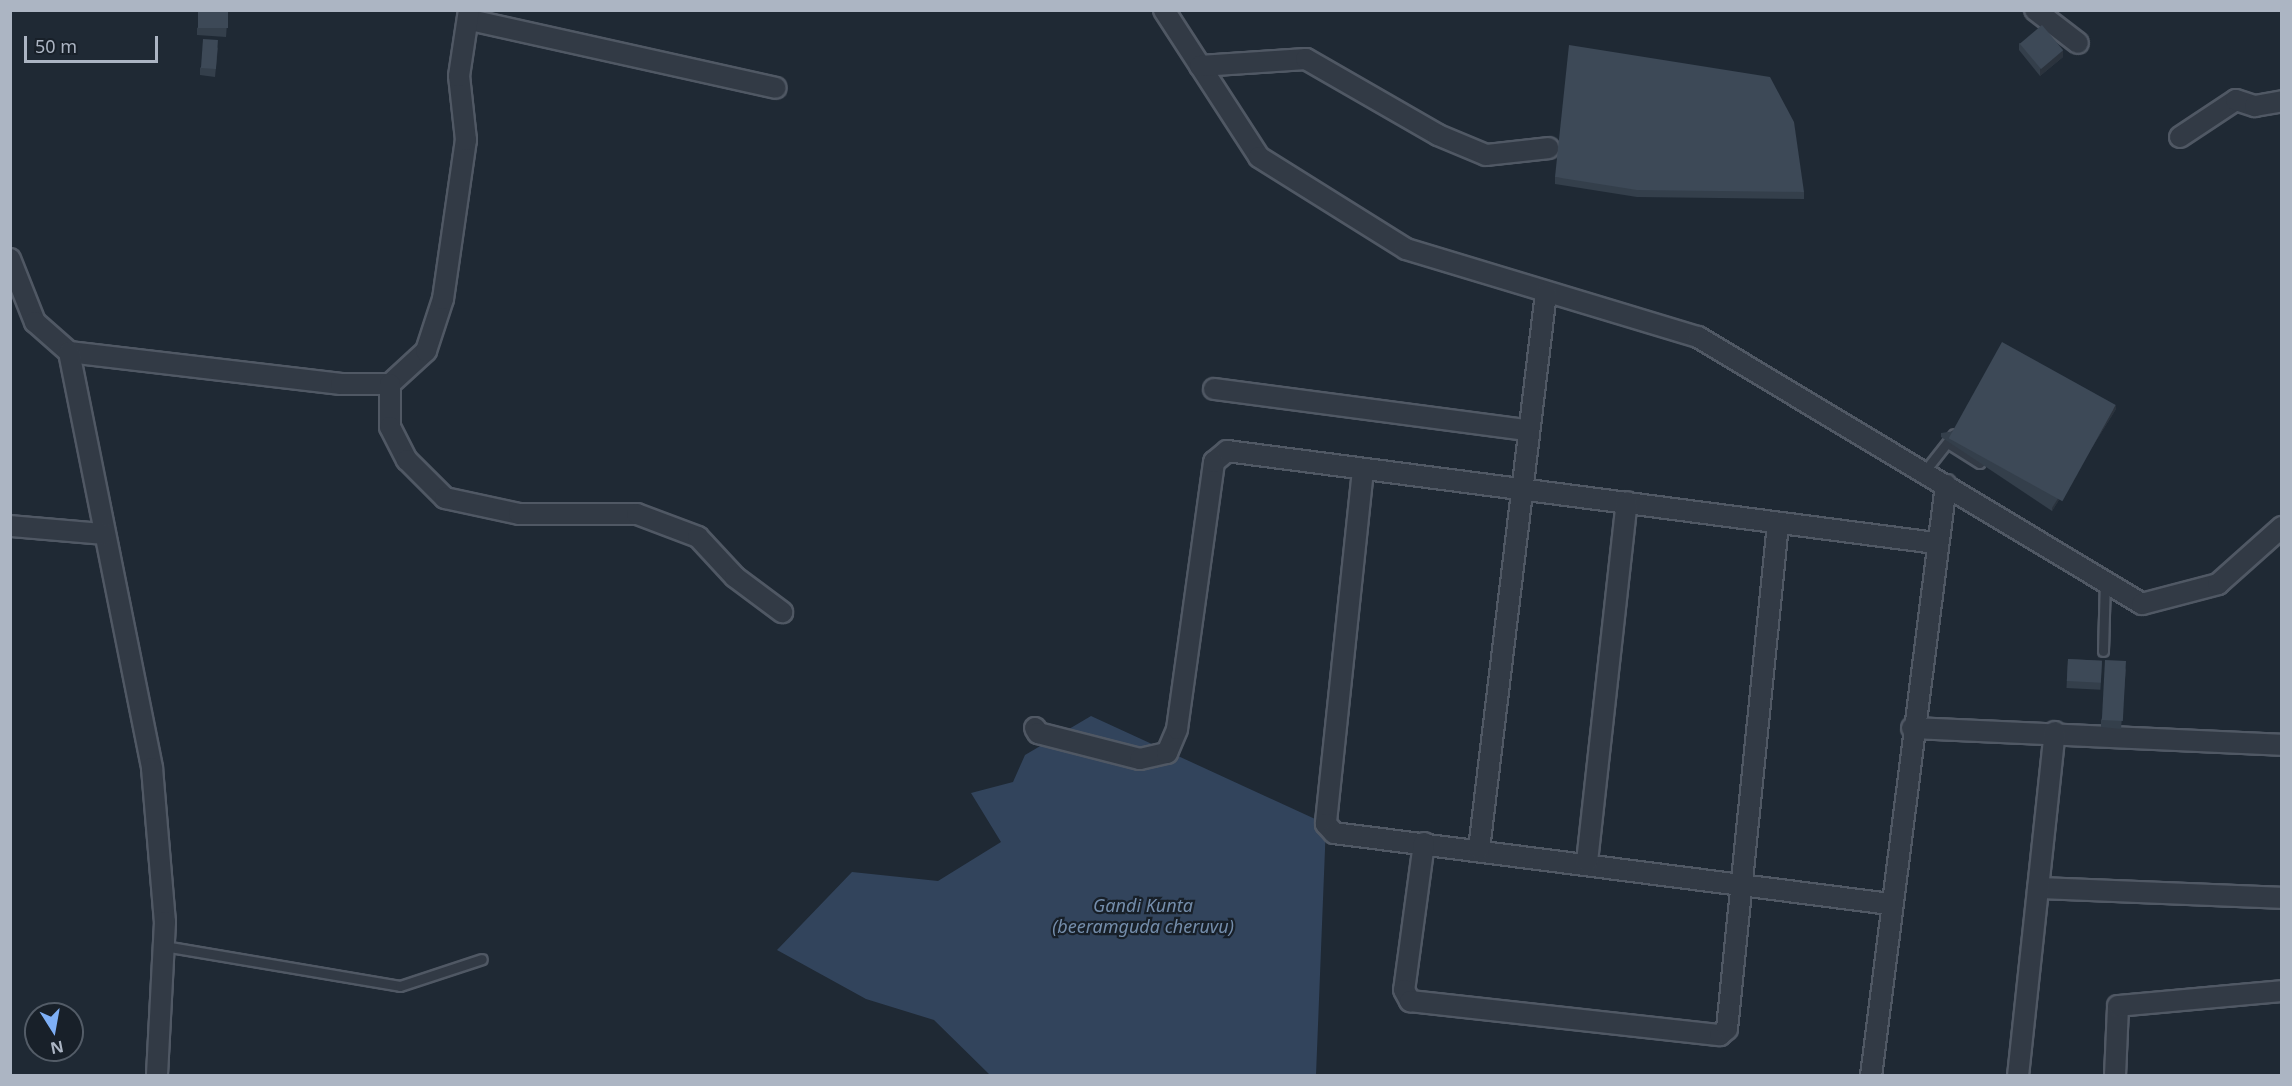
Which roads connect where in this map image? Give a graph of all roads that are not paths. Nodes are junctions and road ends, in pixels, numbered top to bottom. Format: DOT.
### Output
graph roads {
  1 [pos="1164,10"];
  2 [pos="2035,10"];
  3 [pos="470,15"];
  4 [pos="2078,43"];
  5 [pos="1200,66"];
  6 [pos="776,88"];
  7 [pos="2282,101"];
  8 [pos="2180,138"];
  9 [pos="1549,148"];
  10 [pos="10,260"];
  11 [pos="1546,293"];
  12 [pos="69,352"];
  13 [pos="390,384"];
  14 [pos="1214,389"];
  15 [pos="1959,425"];
  16 [pos="1526,430"];
  17 [pos="1949,444"];
  18 [pos="1364,470"];
  19 [pos="1993,471"];
  20 [pos="1924,472"];
  21 [pos="1946,485"];
  22 [pos="1519,488"];
  23 [pos="1627,502"];
  24 [pos="1778,524"];
  25 [pos="10,525"];
  26 [pos="2282,527"];
  27 [pos="104,534"];
  28 [pos="1935,543"];
  29 [pos="2105,581"];
  30 [pos="782,612"];
  31 [pos="2103,651"];
  32 [pos="1035,728"];
  33 [pos="1912,728"];
  34 [pos="2055,732"];
  35 [pos="2282,745"];
  36 [pos="1424,843"];
  37 [pos="1479,849"];
  38 [pos="1587,862"];
  39 [pos="1741,884"];
  40 [pos="2038,888"];
  41 [pos="2282,898"];
  42 [pos="1890,904"];
  43 [pos="164,946"];
  44 [pos="482,959"];
  45 [pos="2282,991"];
  46 [pos="1875,1075"];
  47 [pos="157,1076"];
  48 [pos="2018,1076"];
  49 [pos="2115,1076"];
  1 -- 5 [label="street"];
  2 -- 4 [label="street"];
  3 -- 6 [label="street"];
  3 -- 13 [label="street"];
  5 -- 9 [label="street"];
  5 -- 11 [label="street"];
  7 -- 8 [label="street"];
  10 -- 12 [label="street"];
  11 -- 16 [label="street"];
  11 -- 20 [label="street"];
  12 -- 13 [label="street"];
  12 -- 27 [label="street"];
  13 -- 30 [label="street"];
  14 -- 16 [label="street"];
  15 -- 17 [label="lane"];
  16 -- 22 [label="street"];
  17 -- 19 [label="lane"];
  17 -- 20 [label="lane"];
  18 -- 22 [label="street"];
  18 -- 32 [label="street"];
  18 -- 36 [label="street"];
  20 -- 21 [label="street"];
  21 -- 28 [label="street"];
  21 -- 29 [label="street"];
  22 -- 23 [label="street"];
  22 -- 37 [label="street"];
  23 -- 24 [label="street"];
  23 -- 38 [label="street"];
  24 -- 28 [label="street"];
  24 -- 39 [label="street"];
  25 -- 27 [label="street"];
  26 -- 29 [label="street"];
  27 -- 43 [label="street"];
  28 -- 33 [label="street"];
  29 -- 31 [label="lane"];
  33 -- 34 [label="street"];
  33 -- 42 [label="street"];
  34 -- 35 [label="street"];
  34 -- 40 [label="street"];
  36 -- 37 [label="street"];
  36 -- 39 [label="street"];
  37 -- 38 [label="street"];
  38 -- 39 [label="street"];
  39 -- 42 [label="street"];
  40 -- 41 [label="street"];
  40 -- 48 [label="street"];
  42 -- 46 [label="street"];
  43 -- 44 [label="lane"];
  43 -- 47 [label="street"];
  45 -- 49 [label="street"];
}
